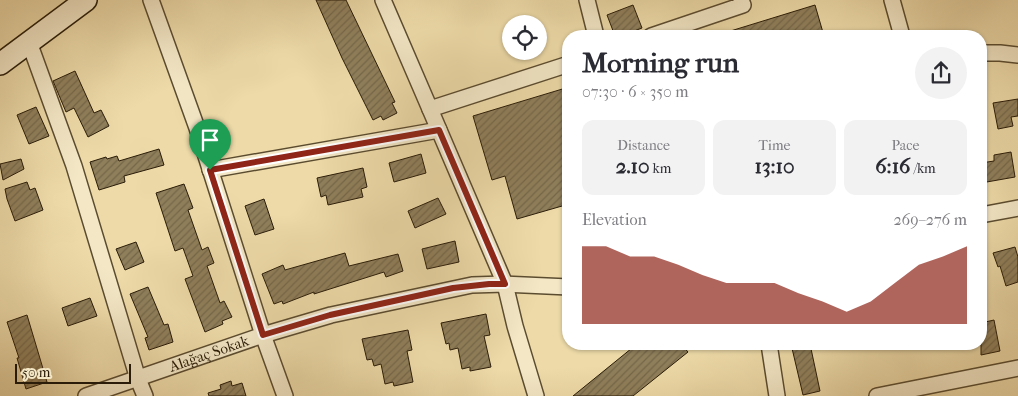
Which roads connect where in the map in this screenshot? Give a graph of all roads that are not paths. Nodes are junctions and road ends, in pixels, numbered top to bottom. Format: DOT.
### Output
graph roads {
  1 [pos="86,0"];
  2 [pos="151,0"];
  3 [pos="383,0"];
  4 [pos="588,0"];
  5 [pos="741,0"];
  6 [pos="892,0"];
  7 [pos="595,30"];
  8 [pos="669,30"];
  9 [pos="900,30"];
  10 [pos="29,42"];
  11 [pos="987,53"];
  12 [pos="1018,55"];
  13 [pos="0,64"];
  14 [pos="562,66"];
  15 [pos="430,109"];
  16 [pos="439,130"];
  17 [pos="210,170"];
  18 [pos="1018,208"];
  19 [pos="987,214"];
  20 [pos="505,284"];
  21 [pos="562,287"];
  22 [pos="263,335"];
  23 [pos="770,350"];
  24 [pos="1018,368"];
  25 [pos="138,379"];
  26 [pos="921,392"];
  27 [pos="86,396"];
  28 [pos="145,396"];
  29 [pos="285,396"];
  30 [pos="536,396"];
  31 [pos="777,396"];
  32 [pos="877,396"];
  1 -- 10 [label="street"];
  2 -- 17 [label="street"];
  3 -- 15 [label="street"];
  4 -- 7 [label="street"];
  5 -- 8 [label="street"];
  6 -- 9 [label="street"];
  10 -- 13 [label="street"];
  10 -- 25 [label="street"];
  11 -- 12 [label="street"];
  14 -- 15 [label="street"];
  15 -- 16 [label="street"];
  16 -- 17 [label="street"];
  16 -- 20 [label="street"];
  17 -- 22 [label="street"];
  18 -- 19 [label="street"];
  20 -- 21 [label="street, Alağaç Sokak"];
  20 -- 22 [label="street, Alağaç Sokak"];
  20 -- 30 [label="street"];
  22 -- 25 [label="street, Alağaç Sokak"];
  22 -- 29 [label="street"];
  23 -- 31 [label="street"];
  24 -- 26 [label="street"];
  25 -- 27 [label="street, Alağaç Sokak"];
  25 -- 28 [label="street"];
  26 -- 32 [label="street"];
}
